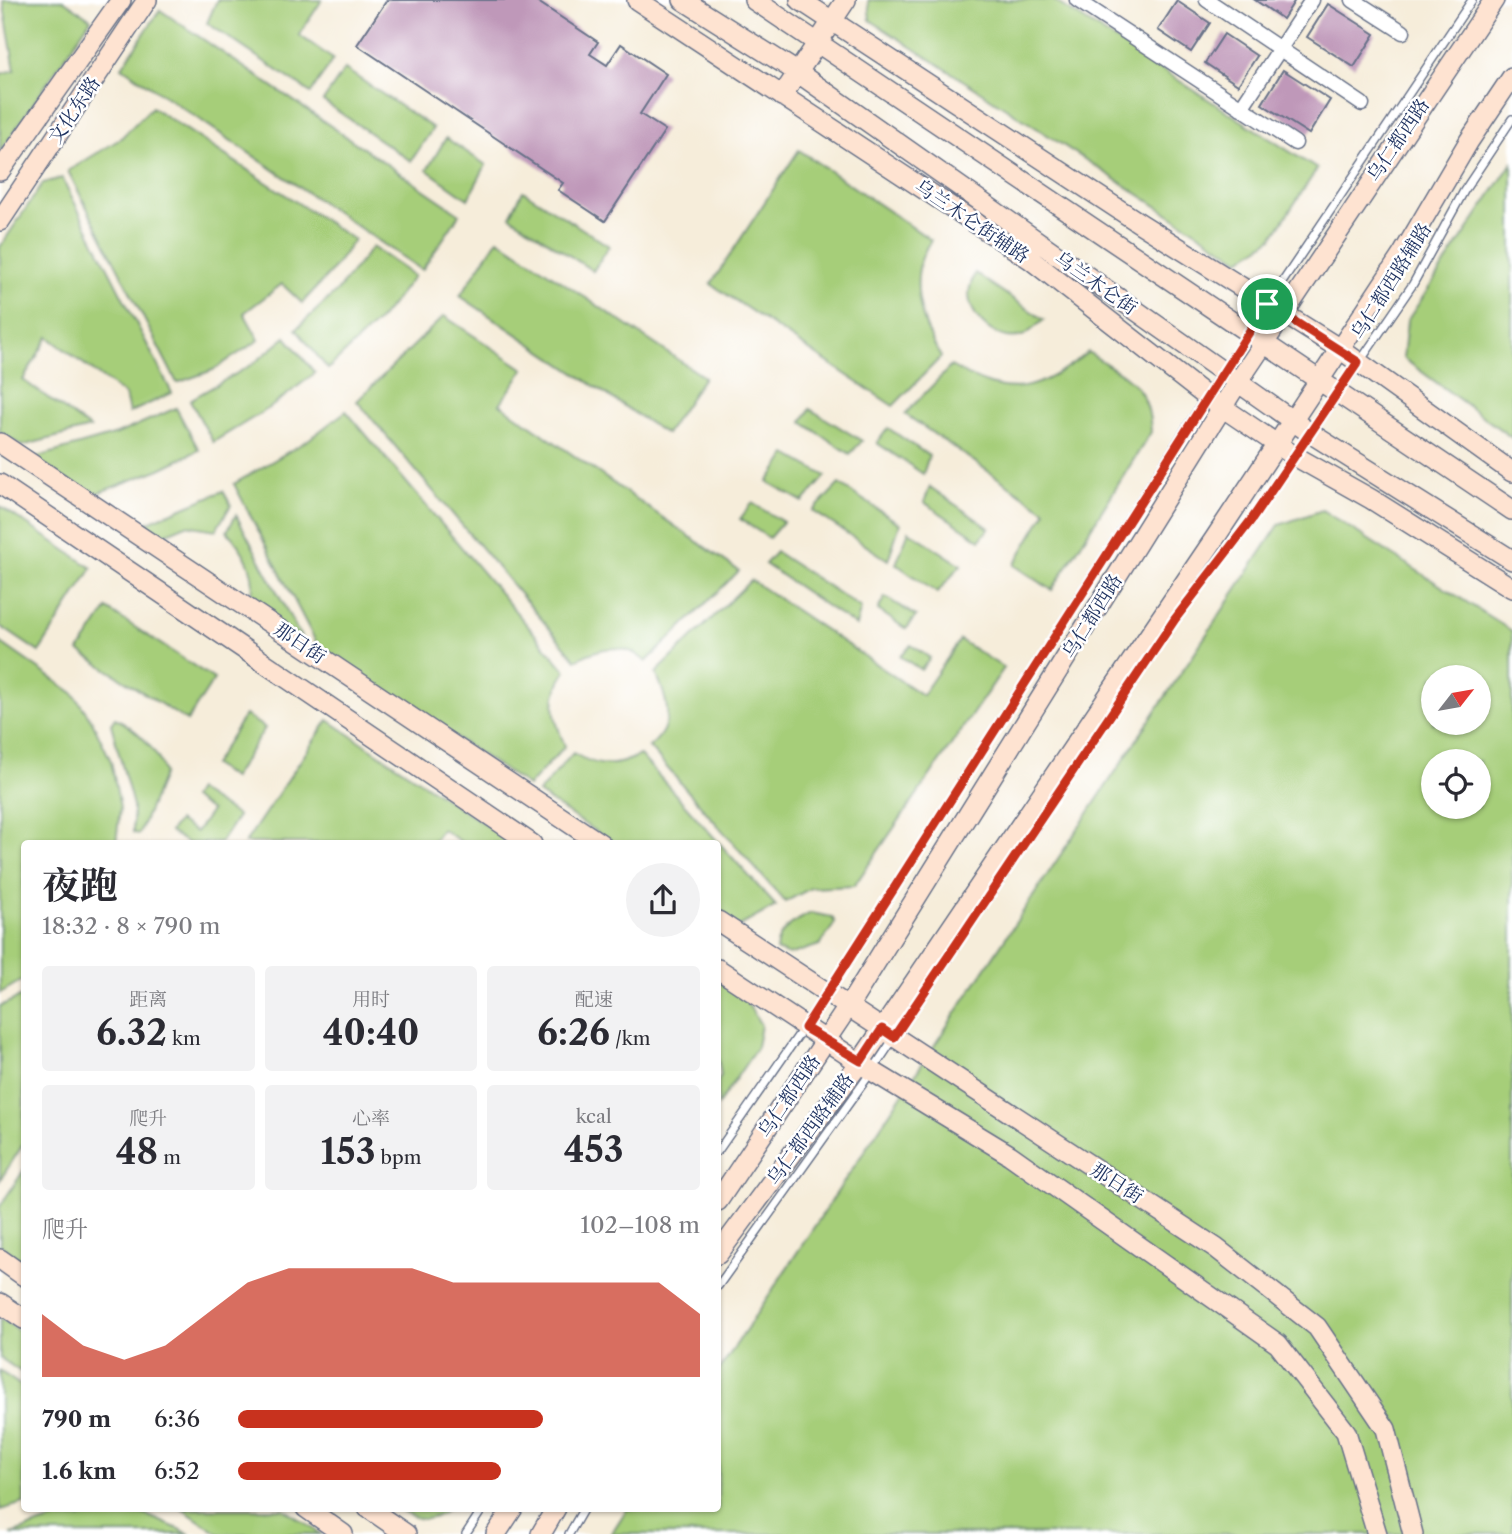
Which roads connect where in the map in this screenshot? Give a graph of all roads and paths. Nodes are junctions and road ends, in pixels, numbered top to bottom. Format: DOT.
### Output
graph roads {
  1 [pos="121,0"];
  2 [pos="147,0"];
  3 [pos="637,0"];
  4 [pos="683,0"];
  5 [pos="754,0"];
  6 [pos="846,0"];
  7 [pos="1077,0"];
  8 [pos="1207,0"];
  9 [pos="1312,0"];
  10 [pos="1353,0"];
  11 [pos="1472,0"];
  12 [pos="1494,0"];
  13 [pos="810,3"];
  14 [pos="831,22"];
  15 [pos="799,30"];
  16 [pos="1404,32"];
  17 [pos="818,42"];
  18 [pos="1280,49"];
  19 [pos="779,60"];
  20 [pos="797,72"];
  21 [pos="1512,78"];
  22 [pos="763,84"];
  23 [pos="782,96"];
  24 [pos="1362,104"];
  25 [pos="1241,108"];
  26 [pos="1512,119"];
  27 [pos="1295,143"];
  28 [pos="0,171"];
  29 [pos="0,221"];
  30 [pos="1275,309"];
  31 [pos="1256,337"];
  32 [pos="1340,349"];
  33 [pos="1358,362"];
  34 [pos="1230,377"];
  35 [pos="1320,380"];
  36 [pos="1337,394"];
  37 [pos="1215,402"];
  38 [pos="1292,421"];
  39 [pos="1310,433"];
  40 [pos="0,443"];
  41 [pos="1277,443"];
  42 [pos="1293,456"];
  43 [pos="1512,472"];
  44 [pos="0,484"];
  45 [pos="1512,510"];
  46 [pos="1512,560"];
  47 [pos="1512,588"];
  48 [pos="526,840"];
  49 [pos="595,840"];
  50 [pos="721,923"];
  51 [pos="721,971"];
  52 [pos="827,994"];
  53 [pos="848,1007"];
  54 [pos="805,1028"];
  55 [pos="888,1033"];
  56 [pos="826,1040"];
  57 [pos="866,1066"];
  58 [pos="721,1147"];
  59 [pos="721,1197"];
  60 [pos="721,1250"];
  61 [pos="0,1259"];
  62 [pos="21,1274"];
  63 [pos="721,1282"];
  64 [pos="0,1303"];
  65 [pos="21,1317"];
  66 [pos="312,1512"];
  67 [pos="374,1512"];
  68 [pos="480,1512"];
  69 [pos="510,1512"];
  70 [pos="554,1512"];
  71 [pos="582,1512"];
  72 [pos="343,1534"];
  73 [pos="406,1534"];
  74 [pos="466,1534"];
  75 [pos="496,1534"];
  76 [pos="541,1534"];
  77 [pos="569,1534"];
  78 [pos="1377,1534"];
  79 [pos="1413,1534"];
  1 -- 28 [label="street, 文化东路"];
  2 -- 29 [label="street, 文化东路"];
  3 -- 22 [label="street, 乌兰木仑街辅路"];
  4 -- 19 [label="street, 乌兰木仑街"];
  5 -- 15 [label="street"];
  6 -- 14 [label="street"];
  7 -- 25 [label="street"];
  8 -- 18 [label="street"];
  9 -- 18 [label="street"];
  10 -- 16 [label="street"];
  11 -- 30 [label="lane"];
  12 -- 30 [label="street, 乌仁都西路"];
  13 -- 14 [label="street"];
  13 -- 15 [label="street"];
  14 -- 17 [label="street"];
  14 -- 30 [label="street"];
  15 -- 17 [label="street"];
  15 -- 19 [label="street"];
  17 -- 20 [label="street"];
  17 -- 31 [label="street"];
  18 -- 24 [label="street"];
  18 -- 25 [label="street"];
  19 -- 20 [label="street, 乌兰木仑街"];
  19 -- 22 [label="street"];
  20 -- 23 [label="street"];
  20 -- 34 [label="street, 乌兰木仑街"];
  21 -- 32 [label="street, 乌仁都西路"];
  22 -- 23 [label="street, 乌兰木仑街辅路"];
  23 -- 37 [label="street, 乌兰木仑街辅路"];
  25 -- 27 [label="street"];
  26 -- 33 [label="lane, 乌仁都西路辅路"];
  30 -- 31 [label="street, 乌仁都西路"];
  30 -- 32 [label="street"];
  31 -- 34 [label="street, 乌仁都西路"];
  31 -- 35 [label="street"];
  32 -- 33 [label="street"];
  32 -- 35 [label="street, 乌仁都西路"];
  33 -- 36 [label="lane, 乌仁都西路辅路"];
  33 -- 43 [label="street"];
  34 -- 37 [label="street, 乌仁都西路"];
  34 -- 38 [label="street, 乌兰木仑街"];
  35 -- 36 [label="street"];
  35 -- 38 [label="street, 乌仁都西路"];
  36 -- 39 [label="lane, 乌仁都西路辅路"];
  36 -- 45 [label="street"];
  37 -- 41 [label="street, 乌兰木仑街辅路"];
  37 -- 52 [label="lane"];
  37 -- 53 [label="street, 乌仁都西路"];
  38 -- 39 [label="street, 乌兰木仑街"];
  38 -- 41 [label="street, 乌仁都西路"];
  39 -- 42 [label="lane, 乌仁都西路辅路"];
  39 -- 46 [label="street, 乌兰木仑街"];
  40 -- 49 [label="street, 那日街"];
  41 -- 42 [label="street, 乌兰木仑街辅路"];
  41 -- 55 [label="street, 乌仁都西路"];
  42 -- 47 [label="street, 乌兰木仑街辅路"];
  42 -- 55 [label="lane, 乌仁都西路辅路"];
  44 -- 48 [label="street, 那日街"];
  50 -- 52 [label="street, 那日街"];
  51 -- 54 [label="street, 那日街"];
  52 -- 53 [label="street, 那日街"];
  52 -- 54 [label="lane"];
  53 -- 55 [label="street, 那日街"];
  53 -- 56 [label="street, 乌仁都西路"];
  54 -- 56 [label="street, 那日街"];
  54 -- 58 [label="lane"];
  55 -- 57 [label="street, 乌仁都西路"];
  55 -- 79 [label="street, 那日街"];
  56 -- 57 [label="street, 那日街"];
  56 -- 59 [label="street, 乌仁都西路"];
  57 -- 60 [label="street, 乌仁都西路"];
  57 -- 63 [label="lane, 乌仁都西路辅路"];
  57 -- 78 [label="street, 那日街"];
  61 -- 62 [label="street"];
  64 -- 65 [label="street"];
  66 -- 72 [label="street"];
  67 -- 73 [label="street"];
  68 -- 74 [label="lane"];
  69 -- 75 [label="street"];
  70 -- 76 [label="street"];
  71 -- 77 [label="lane"];
}
